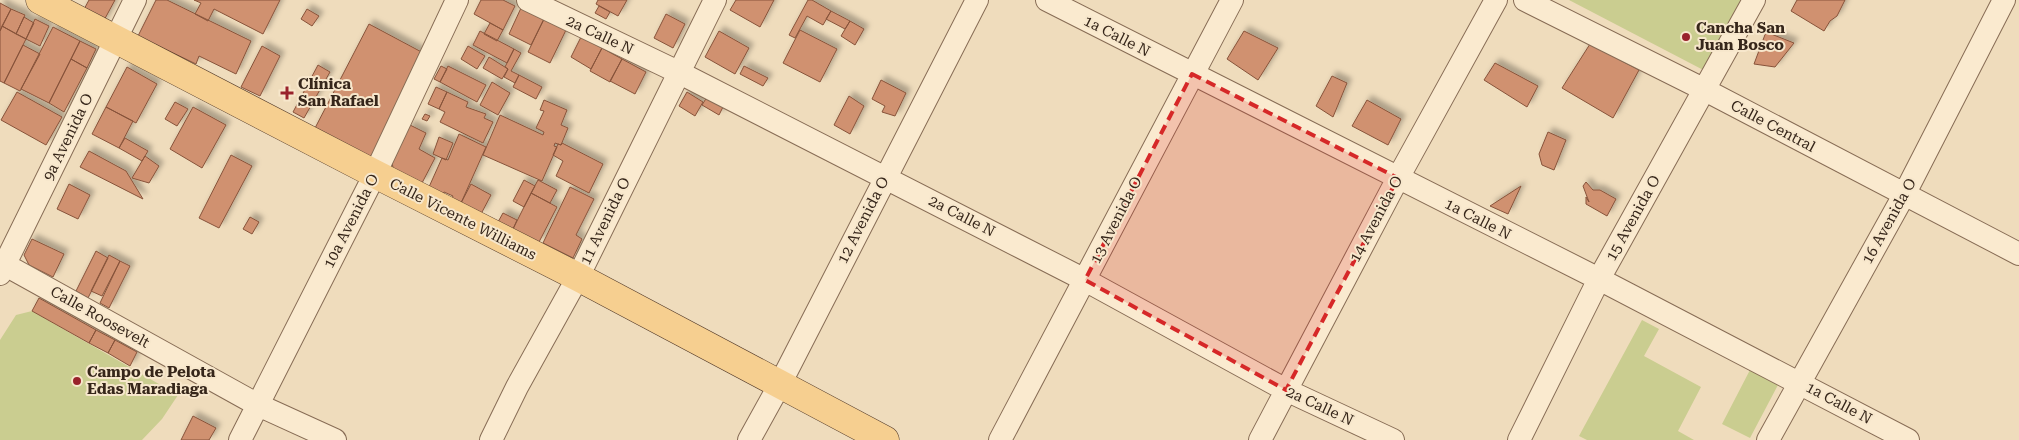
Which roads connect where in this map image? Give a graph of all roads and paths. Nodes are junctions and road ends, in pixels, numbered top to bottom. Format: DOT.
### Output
graph roads {
  1 [pos="40,0"];
  2 [pos="136,0"];
  3 [pos="457,0"];
  4 [pos="528,0"];
  5 [pos="715,0"];
  6 [pos="977,0"];
  7 [pos="1047,0"];
  8 [pos="1232,0"];
  9 [pos="1496,0"];
  10 [pos="1525,0"];
  11 [pos="1754,0"];
  12 [pos="2004,0"];
  13 [pos="116,40"];
  14 [pos="678,72"];
  15 [pos="1192,74"];
  16 [pos="1705,90"];
  17 [pos="374,174"];
  18 [pos="885,177"];
  19 [pos="1398,178"];
  20 [pos="1904,194"];
  21 [pos="2019,254"];
  22 [pos="2,267"];
  23 [pos="578,277"];
  24 [pos="1599,279"];
  25 [pos="1085,280"];
  26 [pos="1799,382"];
  27 [pos="780,384"];
  28 [pos="1286,390"];
  29 [pos="258,405"];
  30 [pos="240,440"];
  31 [pos="334,440"];
  32 [pos="491,440"];
  33 [pos="749,440"];
  34 [pos="885,440"];
  35 [pos="1000,440"];
  36 [pos="1260,440"];
  37 [pos="1393,440"];
  38 [pos="1519,440"];
  39 [pos="1768,440"];
  40 [pos="1908,440"];
  1 -- 13 [label="main road, Calle Vicente Williams"];
  2 -- 13 [label="street, 9a Avenida O"];
  3 -- 17 [label="street, 10a Avenida O"];
  4 -- 14 [label="street, 2a Calle N"];
  5 -- 14 [label="street, 11 Avenida O"];
  6 -- 18 [label="street, 12 Avenida O"];
  7 -- 15 [label="street, 1a Calle N"];
  8 -- 15 [label="street, 13 Avenida O"];
  9 -- 19 [label="street, 14 Avenida O"];
  10 -- 16 [label="street, Calle Central"];
  11 -- 16 [label="street, 15 Avenida O"];
  12 -- 20 [label="street, 16 Avenida O"];
  13 -- 17 [label="main road, Calle Vicente Williams"];
  13 -- 22 [label="street, 9a Avenida O"];
  14 -- 18 [label="street, 2a Calle N"];
  14 -- 23 [label="street, 11 Avenida O"];
  15 -- 19 [label="street, 1a Calle N"];
  15 -- 25 [label="street, 13 Avenida O"];
  16 -- 20 [label="street, Calle Central"];
  16 -- 24 [label="street, 15 Avenida O"];
  17 -- 23 [label="main road, Calle Vicente Williams"];
  17 -- 29 [label="street, 10a Avenida O"];
  18 -- 25 [label="street, 2a Calle N"];
  18 -- 27 [label="street, 12 Avenida O"];
  19 -- 24 [label="street, 1a Calle N"];
  19 -- 28 [label="street, 14 Avenida O"];
  20 -- 21 [label="street, Calle Central"];
  20 -- 26 [label="street, 16 Avenida O"];
  22 -- 29 [label="street, Calle Roosevelt"];
  23 -- 27 [label="main road, Calle Vicente Williams"];
  23 -- 32 [label="street, 11 Avenida O"];
  24 -- 26 [label="street, 1a Calle N"];
  24 -- 38 [label="street, 15 Avenida O"];
  25 -- 28 [label="street, 2a Calle N"];
  25 -- 35 [label="street, 13 Avenida O"];
  26 -- 39 [label="street, 16 Avenida O"];
  26 -- 40 [label="street, 1a Calle N"];
  27 -- 33 [label="street, 12 Avenida O"];
  27 -- 34 [label="main road, Calle Vicente Williams"];
  28 -- 36 [label="street, 14 Avenida O"];
  28 -- 37 [label="street, 2a Calle N"];
  29 -- 30 [label="street, 10a Avenida O"];
  29 -- 31 [label="street, Calle Roosevelt"];
}
